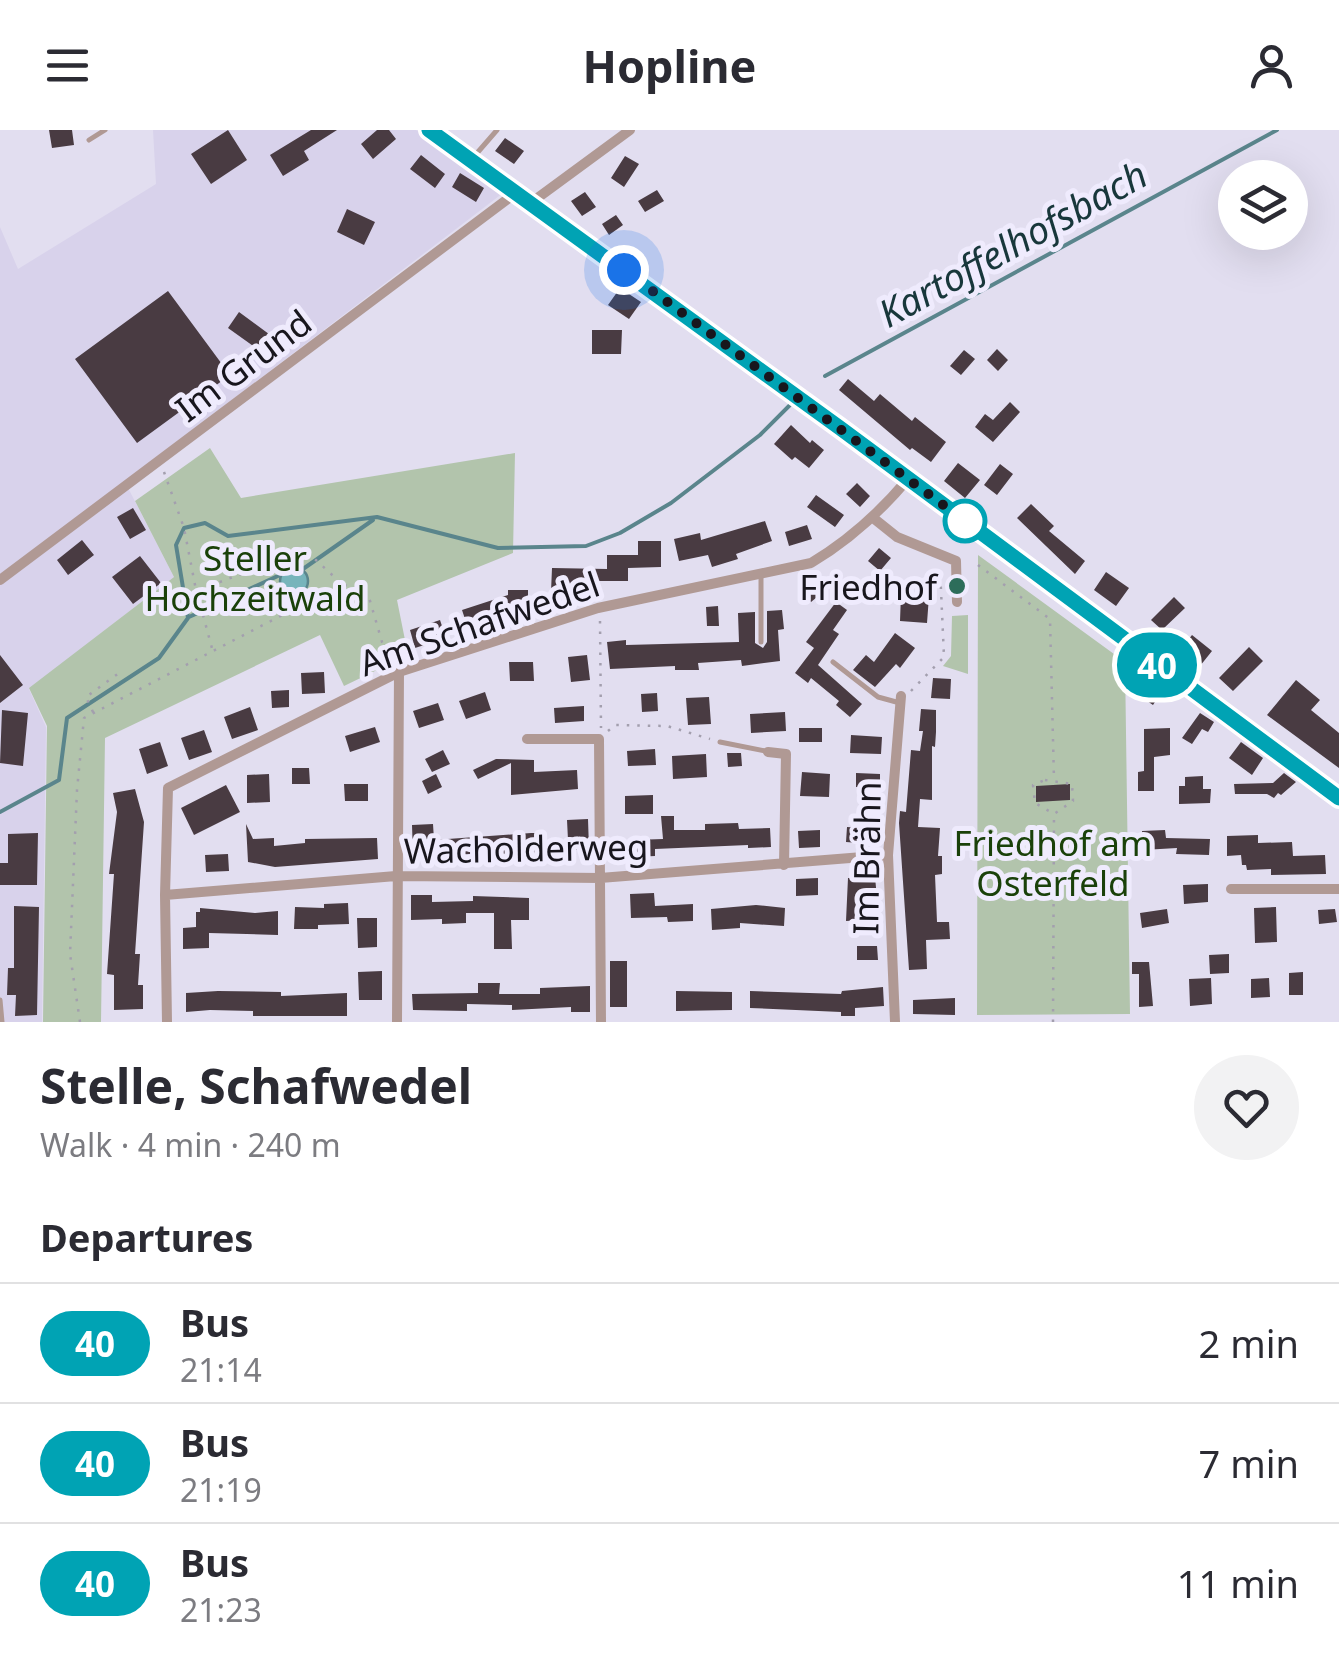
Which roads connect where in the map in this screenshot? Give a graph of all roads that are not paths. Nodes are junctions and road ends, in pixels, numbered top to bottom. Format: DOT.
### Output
graph roads {
  1 [pos="104,130"];
  2 [pos="429,130"];
  3 [pos="497,130"];
  4 [pos="630,130"];
  5 [pos="89,140"];
  6 [pos="471,160"];
  7 [pos="517,192"];
  8 [pos="532,202"];
  9 [pos="907,480"];
  10 [pos="872,517"];
  11 [pos="761,573"];
  12 [pos="0,580"];
  13 [pos="957,602"];
  14 [pos="761,642"];
  15 [pos="833,662"];
  16 [pos="399,672"];
  17 [pos="900,699"];
  18 [pos="527,739"];
  19 [pos="720,742"];
  20 [pos="768,752"];
  21 [pos="1339,798"];
  22 [pos="888,855"];
  23 [pos="784,865"];
  24 [pos="396,876"];
  25 [pos="600,878"];
  26 [pos="1231,888"];
  27 [pos="1339,889"];
  28 [pos="164,895"];
  29 [pos="0,1000"];
  30 [pos="2,1022"];
  31 [pos="167,1022"];
  32 [pos="398,1022"];
  33 [pos="601,1022"];
  34 [pos="895,1022"];
  1 -- 5 [label="lane"];
  2 -- 6 [label="street"];
  3 -- 6 [label="lane"];
  4 -- 8 [label="street"];
  6 -- 7 [label="street"];
  7 -- 8 [label="street"];
  7 -- 12 [label="street, Im Grund"];
  8 -- 9 [label="street"];
  9 -- 10 [label="street, Am Schafwedel"];
  9 -- 21 [label="street"];
  10 -- 11 [label="street, Am Schafwedel"];
  10 -- 13 [label="street"];
  11 -- 14 [label="lane"];
  11 -- 16 [label="street, Am Schafwedel"];
  15 -- 17 [label="lane"];
  16 -- 24 [label="street"];
  16 -- 28 [label="street, Am Schafwedel"];
  17 -- 22 [label="street, Im Brähn"];
  18 -- 25 [label="street"];
  19 -- 20 [label="lane"];
  20 -- 23 [label="street"];
  22 -- 23 [label="street, Wacholderweg"];
  22 -- 34 [label="street, Im Brähn"];
  23 -- 25 [label="street, Wacholderweg"];
  24 -- 25 [label="street, Wacholderweg"];
  24 -- 28 [label="street, Wacholderweg"];
  24 -- 32 [label="street"];
  25 -- 33 [label="street"];
  26 -- 27 [label="street"];
  28 -- 31 [label="street, Am Schafwedel"];
  29 -- 30 [label="lane"];
}
